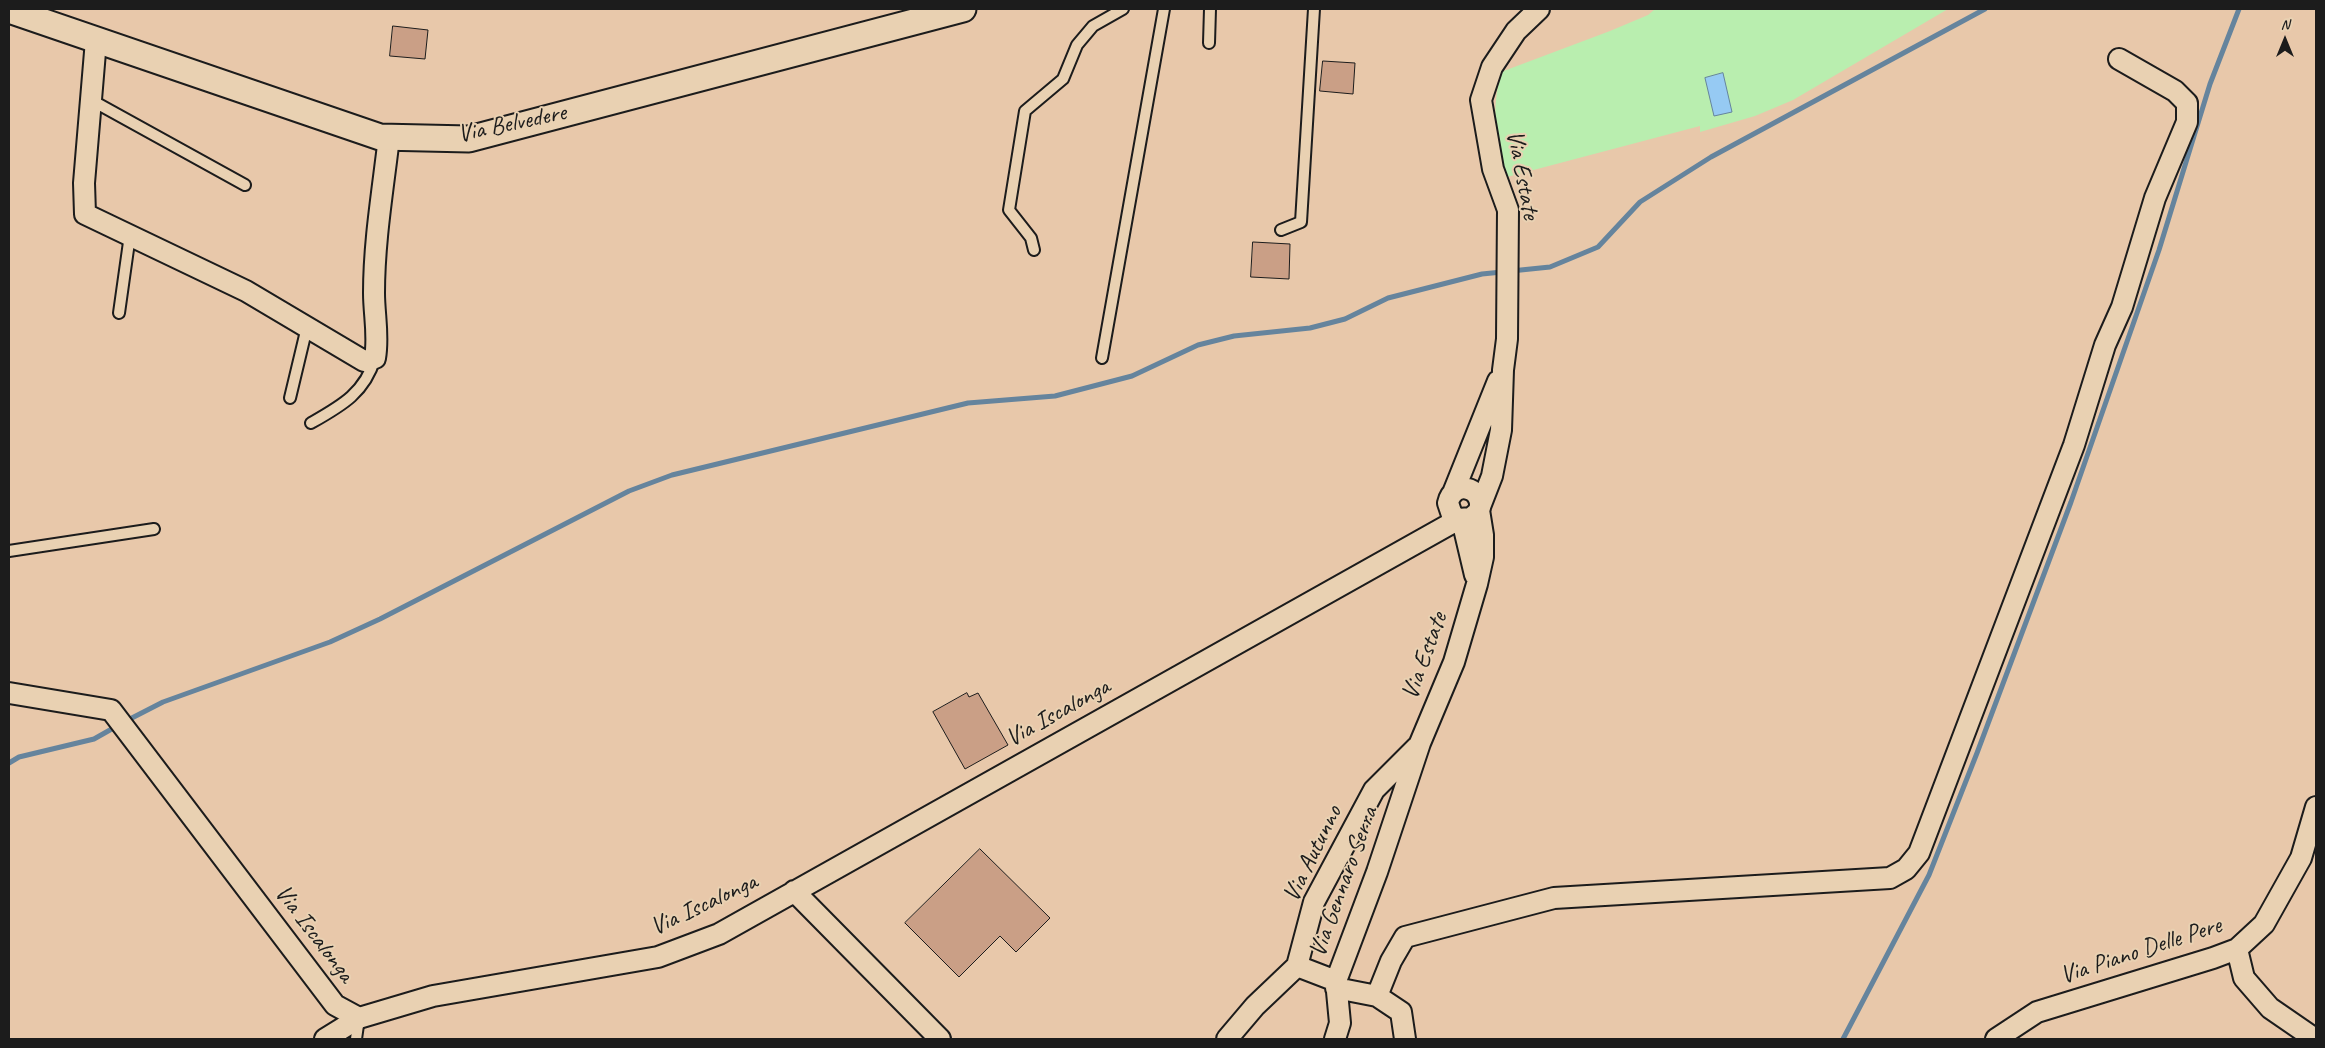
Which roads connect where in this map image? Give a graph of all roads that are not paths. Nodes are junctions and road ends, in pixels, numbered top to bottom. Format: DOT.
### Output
graph roads {
  1 [pos="963,9"];
  2 [pos="1123,9"];
  3 [pos="1164,9"];
  4 [pos="1210,9"];
  5 [pos="1314,9"];
  6 [pos="1514,9"];
  7 [pos="1539,9"];
  8 [pos="9,10"];
  9 [pos="1516,31"];
  10 [pos="96,40"];
  11 [pos="1209,43"];
  12 [pos="2119,59"];
  13 [pos="91,100"];
  14 [pos="389,138"];
  15 [pos="245,185"];
  16 [pos="1281,230"];
  17 [pos="130,235"];
  18 [pos="1034,250"];
  19 [pos="119,313"];
  20 [pos="307,327"];
  21 [pos="375,358"];
  22 [pos="1102,358"];
  23 [pos="1503,370"];
  24 [pos="290,398"];
  25 [pos="311,423"];
  26 [pos="1463,509"];
  27 [pos="154,529"];
  28 [pos="9,550"];
  29 [pos="9,693"];
  30 [pos="1420,743"];
  31 [pos="2316,807"];
  32 [pos="794,891"];
  33 [pos="2237,949"];
  34 [pos="1297,966"];
  35 [pos="1336,985"];
  36 [pos="1377,996"];
  37 [pos="360,1018"];
  38 [pos="325,1039"];
  39 [pos="356,1039"];
  40 [pos="940,1039"];
  41 [pos="1227,1039"];
  42 [pos="1334,1039"];
  43 [pos="1405,1039"];
  44 [pos="1996,1039"];
  45 [pos="2315,1039"];
  1 -- 14 [label="street, Via Belvedere"];
  2 -- 18 [label="lane"];
  3 -- 22 [label="lane"];
  4 -- 11 [label="lane"];
  5 -- 16 [label="lane"];
  6 -- 9 [label="street"];
  7 -- 9 [label="street, Via Estate"];
  8 -- 10 [label="street, Via Belvedere"];
  9 -- 23 [label="street, Via Estate"];
  10 -- 13 [label="street"];
  10 -- 14 [label="street, Via Belvedere"];
  12 -- 36 [label="street"];
  13 -- 15 [label="lane"];
  13 -- 17 [label="street"];
  14 -- 21 [label="street"];
  17 -- 19 [label="lane"];
  17 -- 20 [label="street"];
  20 -- 21 [label="street"];
  20 -- 24 [label="lane"];
  21 -- 25 [label="lane"];
  23 -- 26 [label="street, Via Estate"];
  23 -- 26 [label="street, Via Estate"];
  26 -- 30 [label="street, Via Estate"];
  26 -- 32 [label="street, Via Iscalonga"];
  27 -- 28 [label="lane"];
  29 -- 37 [label="street, Via Iscalonga"];
  30 -- 34 [label="street, Via Autunno"];
  30 -- 35 [label="street, Via Gennaro Serra"];
  31 -- 33 [label="street, Via Piano Delle Pere"];
  32 -- 37 [label="street, Via Iscalonga"];
  32 -- 40 [label="street"];
  33 -- 44 [label="street, Via Piano Delle Pere"];
  33 -- 45 [label="street"];
  34 -- 35 [label="street"];
  34 -- 41 [label="street"];
  35 -- 36 [label="street"];
  35 -- 42 [label="street, Via Gennaro Serra"];
  36 -- 43 [label="street"];
  37 -- 38 [label="street"];
  37 -- 39 [label="lane"];
}
